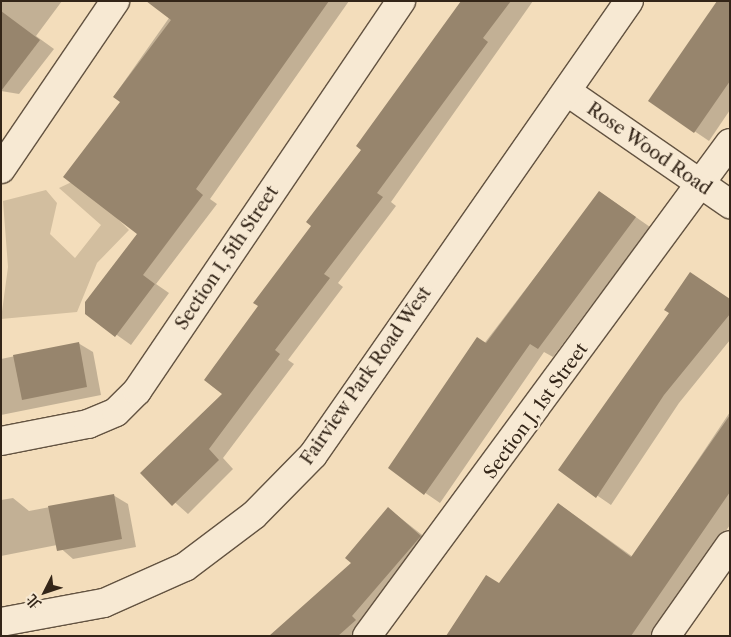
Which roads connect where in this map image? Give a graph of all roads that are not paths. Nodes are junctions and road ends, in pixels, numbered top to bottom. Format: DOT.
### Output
graph roads {
  1 [pos="115,1"];
  2 [pos="401,1"];
  3 [pos="629,1"];
  4 [pos="569,93"];
  5 [pos="730,143"];
  6 [pos="1,169"];
  7 [pos="702,184"];
  8 [pos="730,204"];
  9 [pos="1,441"];
  10 [pos="730,545"];
  11 [pos="1,622"];
  12 [pos="368,636"];
  13 [pos="666,636"];
  1 -- 6 [label="street"];
  2 -- 9 [label="street, Section I, 5th Street"];
  3 -- 4 [label="street, Fairview Park Road West"];
  4 -- 7 [label="street, Rose Wood Road"];
  4 -- 11 [label="street, Fairview Park Road West"];
  5 -- 7 [label="street, Section J, 1st Street"];
  7 -- 8 [label="street, Rose Wood Road"];
  7 -- 12 [label="street, Section J, 1st Street"];
  10 -- 13 [label="street"];
}
